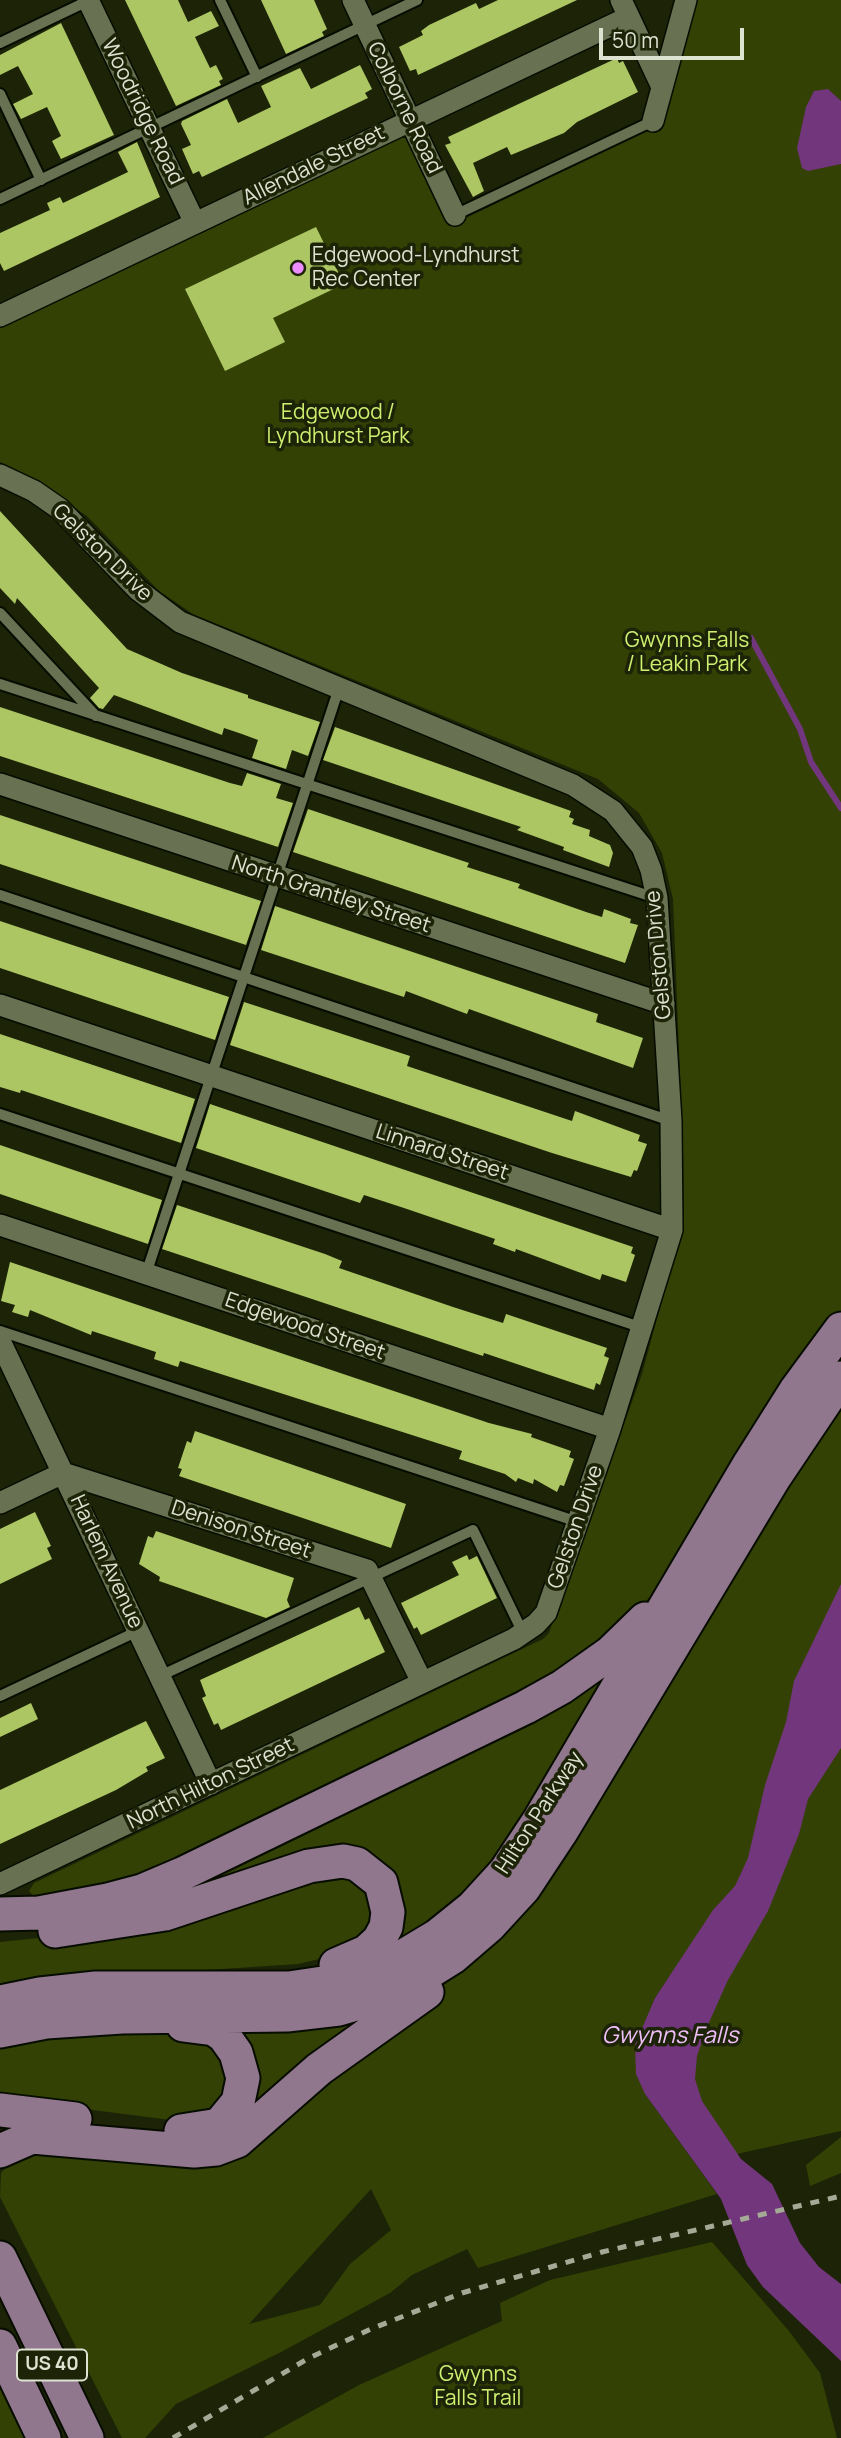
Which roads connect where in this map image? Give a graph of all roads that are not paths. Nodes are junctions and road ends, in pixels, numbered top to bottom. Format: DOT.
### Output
graph roads {
  1 [pos="89,0"];
  2 [pos="220,0"];
  3 [pos="352,0"];
  4 [pos="417,0"];
  5 [pos="686,0"];
  6 [pos="625,9"];
  7 [pos="364,25"];
  8 [pos="0,43"];
  9 [pos="257,77"];
  10 [pos="662,87"];
  11 [pos="0,94"];
  12 [pos="410,121"];
  13 [pos="653,121"];
  14 [pos="150,128"];
  15 [pos="41,180"];
  16 [pos="0,199"];
  17 [pos="455,215"];
  18 [pos="195,223"];
  19 [pos="0,316"];
  20 [pos="0,475"];
  21 [pos="0,613"];
  22 [pos="0,684"];
  23 [pos="339,688"];
  24 [pos="98,718"];
  25 [pos="0,784"];
  26 [pos="307,786"];
  27 [pos="277,877"];
  28 [pos="0,895"];
  29 [pos="657,898"];
  30 [pos="244,976"];
  31 [pos="664,1004"];
  32 [pos="0,1005"];
  33 [pos="212,1076"];
  34 [pos="0,1114"];
  35 [pos="671,1121"];
  36 [pos="178,1175"];
  37 [pos="0,1225"];
  38 [pos="672,1230"];
  39 [pos="146,1274"];
  40 [pos="643,1328"];
  41 [pos="841,1329"];
  42 [pos="0,1341"];
  43 [pos="841,1378"];
  44 [pos="610,1429"];
  45 [pos="63,1473"];
  46 [pos="0,1503"];
  47 [pos="578,1522"];
  48 [pos="370,1578"];
  49 [pos="676,1587"];
  50 [pos="138,1631"];
  51 [pos="523,1633"];
  52 [pos="159,1676"];
  53 [pos="422,1682"];
  54 [pos="0,1696"];
  55 [pos="211,1784"];
  56 [pos="0,1891"];
  57 [pos="489,1926"];
  58 [pos="0,1935"];
  59 [pos="233,1989"];
  60 [pos="0,2002"];
  61 [pos="122,2017"];
  62 [pos="0,2031"];
  63 [pos="0,2110"];
  64 [pos="0,2151"];
  65 [pos="0,2258"];
  66 [pos="0,2346"];
  67 [pos="44,2438"];
  68 [pos="87,2438"];
  1 -- 8 [label="lane"];
  1 -- 14 [label="street, Woodridge Road"];
  2 -- 9 [label="lane"];
  3 -- 7 [label="street, Colborne Road"];
  4 -- 7 [label="lane"];
  5 -- 10 [label="street"];
  6 -- 10 [label="street"];
  6 -- 12 [label="street, Allendale Street"];
  7 -- 9 [label="lane"];
  7 -- 12 [label="street, Colborne Road"];
  9 -- 14 [label="lane"];
  10 -- 13 [label="street"];
  11 -- 15 [label="lane"];
  12 -- 17 [label="street, Colborne Road"];
  12 -- 18 [label="street, Allendale Street"];
  13 -- 17 [label="lane"];
  14 -- 15 [label="lane"];
  14 -- 18 [label="street, Woodridge Road"];
  15 -- 16 [label="lane"];
  18 -- 19 [label="street, Allendale Street"];
  20 -- 23 [label="street, Gelston Drive"];
  21 -- 24 [label="lane"];
  22 -- 24 [label="lane"];
  23 -- 26 [label="lane"];
  23 -- 29 [label="street, Gelston Drive"];
  24 -- 26 [label="lane"];
  25 -- 27 [label="street, North Grantley Street"];
  26 -- 27 [label="lane"];
  26 -- 29 [label="lane"];
  27 -- 30 [label="lane"];
  27 -- 31 [label="street, North Grantley Street"];
  28 -- 30 [label="lane"];
  29 -- 31 [label="street, Gelston Drive"];
  30 -- 33 [label="lane"];
  30 -- 35 [label="lane"];
  31 -- 35 [label="street, Gelston Drive"];
  32 -- 33 [label="street, Linnard Street"];
  33 -- 36 [label="lane"];
  33 -- 38 [label="street, Linnard Street"];
  34 -- 36 [label="lane"];
  35 -- 38 [label="street, Gelston Drive"];
  36 -- 39 [label="lane"];
  36 -- 40 [label="lane"];
  37 -- 39 [label="street, Edgewood Street"];
  38 -- 40 [label="street, Gelston Drive"];
  39 -- 44 [label="street, Edgewood Street"];
  40 -- 44 [label="street, Gelston Drive"];
  41 -- 49 [label="main road, Hilton Parkway"];
  42 -- 45 [label="street, Harlem Avenue"];
  42 -- 47 [label="lane"];
  43 -- 57 [label="main road, Hilton Parkway"];
  44 -- 47 [label="street, Gelston Drive"];
  45 -- 46 [label="street"];
  45 -- 48 [label="street, Denison Street"];
  45 -- 50 [label="street, Harlem Avenue"];
  47 -- 51 [label="street, Gelston Drive"];
  48 -- 51 [label="lane"];
  48 -- 52 [label="lane"];
  48 -- 53 [label="street"];
  49 -- 56 [label="main road"];
  49 -- 59 [label="main road, Hilton Parkway"];
  50 -- 52 [label="street, Harlem Avenue"];
  50 -- 54 [label="lane"];
  51 -- 53 [label="street, Gelston Drive"];
  52 -- 55 [label="street, Harlem Avenue"];
  53 -- 55 [label="street, North Hilton Street"];
  55 -- 56 [label="street, North Hilton Street"];
  57 -- 61 [label="main road, Hilton Parkway"];
  57 -- 64 [label="main road"];
  58 -- 59 [label="main road"];
  59 -- 60 [label="main road, Hilton Parkway"];
  61 -- 62 [label="main road, Hilton Parkway"];
  61 -- 63 [label="main road"];
  65 -- 68 [label="main road, US 40"];
  66 -- 67 [label="main road, US 40"];
}
